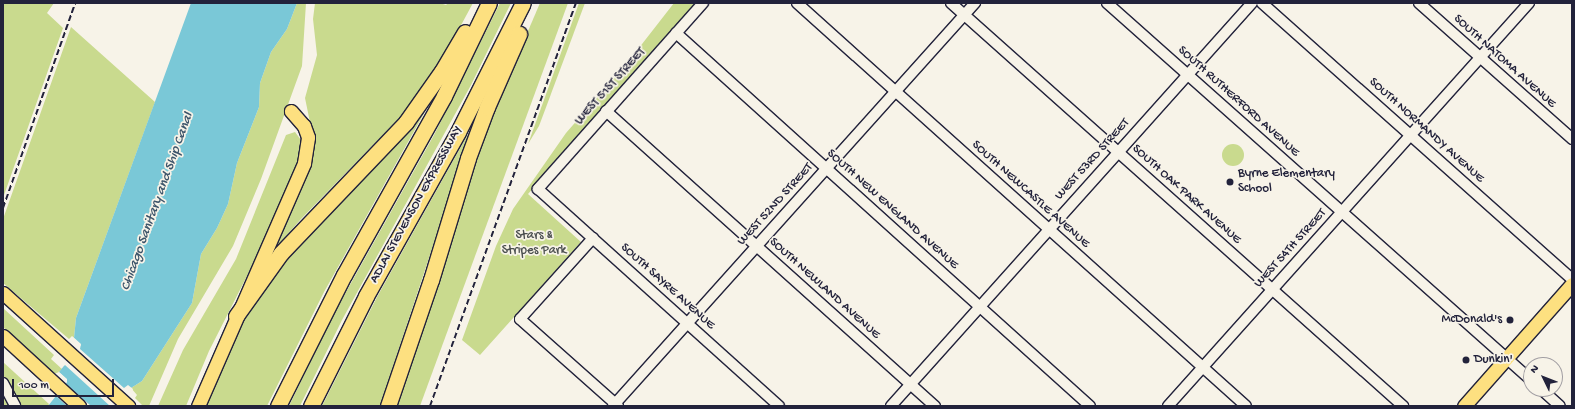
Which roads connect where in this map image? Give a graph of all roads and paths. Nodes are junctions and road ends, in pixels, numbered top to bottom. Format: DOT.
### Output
graph roads {
  1 [pos="480,3"];
  2 [pos="489,3"];
  3 [pos="523,3"];
  4 [pos="532,3"];
  5 [pos="703,3"];
  6 [pos="797,3"];
  7 [pos="951,3"];
  8 [pos="975,3"];
  9 [pos="1107,3"];
  10 [pos="1252,3"];
  11 [pos="1262,3"];
  12 [pos="1419,3"];
  13 [pos="1530,3"];
  14 [pos="964,15"];
  15 [pos="676,33"];
  16 [pos="1480,58"];
  17 [pos="1187,75"];
  18 [pos="895,92"];
  19 [pos="291,111"];
  20 [pos="606,111"];
  21 [pos="1411,135"];
  22 [pos="1572,139"];
  23 [pos="1118,152"];
  24 [pos="826,168"];
  25 [pos="538,188"];
  26 [pos="1341,212"];
  27 [pos="1049,229"];
  28 [pos="593,238"];
  29 [pos="756,247"];
  30 [pos="1572,279"];
  31 [pos="1572,284"];
  32 [pos="1272,290"];
  33 [pos="3,293"];
  34 [pos="980,307"];
  35 [pos="236,316"];
  36 [pos="688,323"];
  37 [pos="3,336"];
  38 [pos="1506,358"];
  39 [pos="1203,367"];
  40 [pos="1523,373"];
  41 [pos="3,383"];
  42 [pos="911,384"];
  43 [pos="1550,397"];
  44 [pos="616,405"];
  45 [pos="15,406"];
  46 [pos="79,406"];
  47 [pos="128,406"];
  48 [pos="198,406"];
  49 [pos="278,406"];
  50 [pos="311,406"];
  51 [pos="388,406"];
  52 [pos="779,406"];
  53 [pos="891,406"];
  54 [pos="935,406"];
  55 [pos="1090,406"];
  56 [pos="1168,406"];
  57 [pos="1246,406"];
  58 [pos="1403,406"];
  59 [pos="1464,406"];
  60 [pos="1560,406"];
  1 -- 35 [label="highway"];
  2 -- 49 [label="highway"];
  3 -- 50 [label="highway, ADLAI STEVENSON EXPRESSWAY"];
  4 -- 51 [label="highway"];
  5 -- 15 [label="street, WEST 51ST STREET"];
  6 -- 18 [label="street, SOUTH NEWCASTLE AVENUE"];
  7 -- 14 [label="street, SOUTH OAK PARK AVENUE"];
  8 -- 14 [label="street, WEST 52ND STREET"];
  9 -- 17 [label="street, SOUTH RUTHERFORD AVENUE"];
  10 -- 17 [label="street, WEST 53RD STREET"];
  11 -- 21 [label="street, SOUTH NORMANDY AVENUE"];
  12 -- 16 [label="street, SOUTH NATOMA AVENUE"];
  13 -- 16 [label="street, WEST 54TH STREET"];
  14 -- 18 [label="street, WEST 52ND STREET"];
  14 -- 23 [label="street, SOUTH OAK PARK AVENUE"];
  15 -- 20 [label="street, WEST 51ST STREET"];
  15 -- 24 [label="street, SOUTH NEW ENGLAND AVENUE"];
  16 -- 21 [label="street, WEST 54TH STREET"];
  16 -- 22 [label="street, SOUTH NATOMA AVENUE"];
  17 -- 23 [label="street, WEST 53RD STREET"];
  17 -- 26 [label="street, SOUTH RUTHERFORD AVENUE"];
  18 -- 24 [label="street, WEST 52ND STREET"];
  18 -- 27 [label="street, SOUTH NEWCASTLE AVENUE"];
  19 -- 35 [label="main road"];
  20 -- 25 [label="street, WEST 51ST STREET"];
  20 -- 29 [label="street, SOUTH NEWLAND AVENUE"];
  21 -- 26 [label="street, WEST 54TH STREET"];
  21 -- 30 [label="street, SOUTH NORMANDY AVENUE"];
  23 -- 27 [label="street, WEST 53RD STREET"];
  23 -- 32 [label="street, SOUTH OAK PARK AVENUE"];
  24 -- 29 [label="street, WEST 52ND STREET"];
  24 -- 34 [label="street, SOUTH NEW ENGLAND AVENUE"];
  25 -- 28 [label="street, SOUTH SAYRE AVENUE"];
  26 -- 32 [label="street, WEST 54TH STREET"];
  26 -- 38 [label="street, SOUTH RUTHERFORD AVENUE"];
  27 -- 34 [label="street, WEST 53RD STREET"];
  27 -- 39 [label="street, SOUTH NEWCASTLE AVENUE"];
  28 -- 36 [label="street, SOUTH SAYRE AVENUE"];
  28 -- 44 [label="street"];
  29 -- 36 [label="street, WEST 52ND STREET"];
  29 -- 42 [label="street, SOUTH NEWLAND AVENUE"];
  31 -- 38 [label="main road"];
  32 -- 39 [label="street, WEST 54TH STREET"];
  32 -- 58 [label="street, SOUTH OAK PARK AVENUE"];
  33 -- 47 [label="main road"];
  34 -- 42 [label="street, WEST 53RD STREET"];
  34 -- 55 [label="street, SOUTH NEW ENGLAND AVENUE"];
  35 -- 48 [label="main road"];
  36 -- 44 [label="street, WEST 52ND STREET"];
  36 -- 52 [label="street, SOUTH SAYRE AVENUE"];
  37 -- 46 [label="main road"];
  38 -- 40 [label="street, SOUTH RUTHERFORD AVENUE"];
  38 -- 59 [label="main road"];
  39 -- 56 [label="street, WEST 54TH STREET"];
  39 -- 57 [label="street, SOUTH NEWCASTLE AVENUE"];
  41 -- 45 [label="street"];
  42 -- 53 [label="street, WEST 53RD STREET"];
  42 -- 54 [label="street, SOUTH NEWLAND AVENUE"];
  43 -- 60 [label="street"];
}
